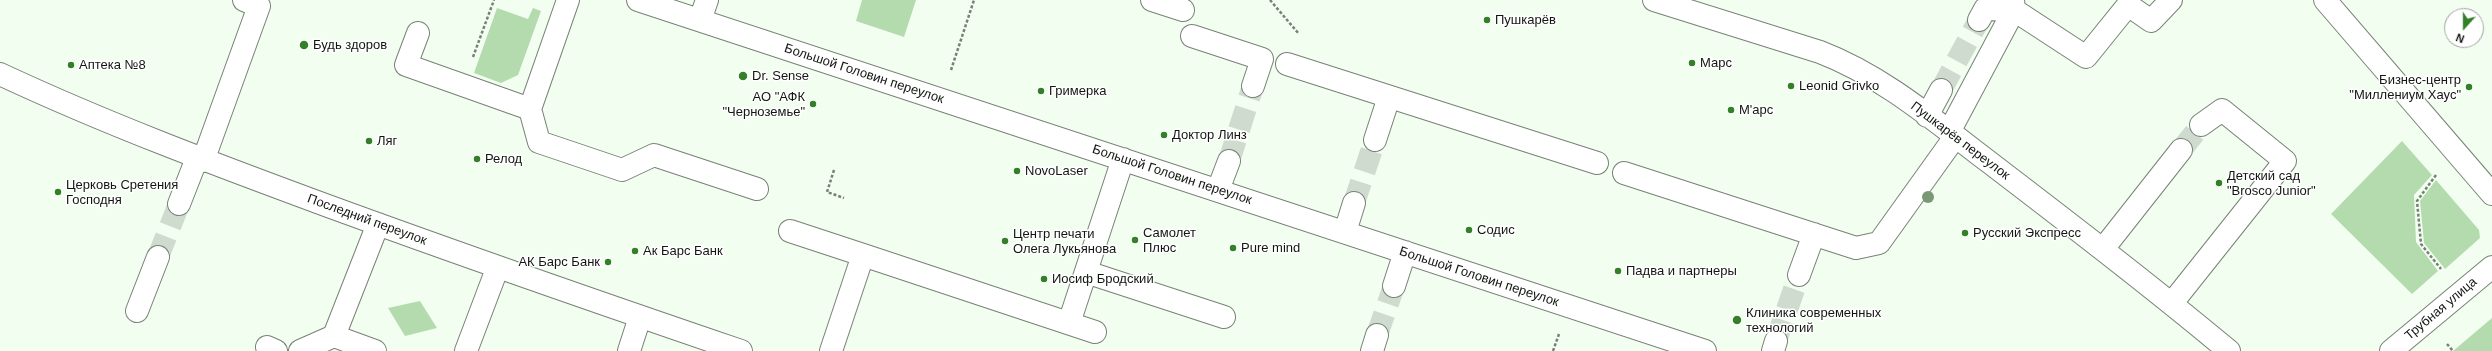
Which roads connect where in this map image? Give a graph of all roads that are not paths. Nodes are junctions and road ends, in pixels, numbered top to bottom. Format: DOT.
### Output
graph roads {
  1 [pos="244,0"];
  2 [pos="568,0"];
  3 [pos="638,0"];
  4 [pos="707,0"];
  5 [pos="1152,0"];
  6 [pos="1654,0"];
  7 [pos="2171,0"];
  8 [pos="2324,0"];
  9 [pos="1691,5"];
  10 [pos="2013,5"];
  11 [pos="1183,10"];
  12 [pos="1979,10"];
  13 [pos="700,20"];
  14 [pos="418,33"];
  15 [pos="1192,36"];
  16 [pos="1287,64"];
  17 [pos="0,74"];
  18 [pos="1253,86"];
  19 [pos="1941,90"];
  20 [pos="1389,97"];
  21 [pos="530,109"];
  22 [pos="1927,116"];
  23 [pos="2201,125"];
  24 [pos="1952,134"];
  25 [pos="1375,140"];
  26 [pos="2181,150"];
  27 [pos="200,159"];
  28 [pos="1123,159"];
  29 [pos="1229,161"];
  30 [pos="1597,164"];
  31 [pos="1624,172"];
  32 [pos="757,189"];
  33 [pos="1218,190"];
  34 [pos="2492,194"];
  35 [pos="1354,203"];
  36 [pos="179,204"];
  37 [pos="378,224"];
  38 [pos="790,231"];
  39 [pos="1345,232"];
  40 [pos="1814,234"];
  41 [pos="2103,249"];
  42 [pos="1405,252"];
  43 [pos="863,255"];
  44 [pos="158,257"];
  45 [pos="2492,267"];
  46 [pos="497,269"];
  47 [pos="1086,272"];
  48 [pos="1799,275"];
  49 [pos="1394,286"];
  50 [pos="2172,303"];
  51 [pos="137,311"];
  52 [pos="640,317"];
  53 [pos="1224,317"];
  54 [pos="1069,323"];
  55 [pos="1096,332"];
  56 [pos="334,336"];
  57 [pos="300,351"];
  58 [pos="375,351"];
  59 [pos="466,351"];
  60 [pos="629,351"];
  61 [pos="741,351"];
  62 [pos="831,351"];
  63 [pos="1705,351"];
  64 [pos="2230,351"];
  65 [pos="2390,351"];
  1 -- 27 [label="street"];
  2 -- 21 [label="street"];
  3 -- 13 [label="street, Большой Головин переулок"];
  4 -- 13 [label="street"];
  5 -- 11 [label="street"];
  6 -- 9 [label="street, Пушкарёв переулок"];
  7 -- 10 [label="street"];
  8 -- 34 [label="street"];
  9 -- 22 [label="street, Пушкарёв переулок"];
  10 -- 12 [label="street"];
  10 -- 24 [label="street"];
  13 -- 28 [label="street, Большой Головин переулок"];
  14 -- 21 [label="street"];
  15 -- 18 [label="street"];
  16 -- 20 [label="street"];
  17 -- 27 [label="street, Последний переулок"];
  19 -- 22 [label="street"];
  20 -- 25 [label="street"];
  20 -- 30 [label="street"];
  21 -- 32 [label="street"];
  22 -- 24 [label="street, Пушкарёв переулок"];
  23 -- 50 [label="street"];
  24 -- 40 [label="street"];
  24 -- 41 [label="street, Пушкарёв переулок"];
  26 -- 41 [label="street"];
  27 -- 36 [label="street"];
  27 -- 37 [label="street, Последний переулок"];
  28 -- 33 [label="street, Большой Головин переулок"];
  28 -- 47 [label="street"];
  29 -- 33 [label="street"];
  31 -- 40 [label="street"];
  33 -- 39 [label="street, Большой Головин переулок"];
  35 -- 39 [label="street"];
  37 -- 46 [label="street, Последний переулок"];
  37 -- 56 [label="street"];
  38 -- 43 [label="street"];
  39 -- 42 [label="street, Большой Головин переулок"];
  40 -- 48 [label="street"];
  41 -- 50 [label="street, Пушкарёв переулок"];
  42 -- 49 [label="street"];
  42 -- 63 [label="street, Большой Головин переулок"];
  43 -- 54 [label="street"];
  43 -- 62 [label="street"];
  44 -- 51 [label="street"];
  45 -- 65 [label="street, Трубная улица"];
  46 -- 52 [label="street, Последний переулок"];
  46 -- 59 [label="street"];
  47 -- 53 [label="street"];
  47 -- 54 [label="street"];
  50 -- 64 [label="street, Пушкарёв переулок"];
  52 -- 60 [label="street"];
  52 -- 61 [label="street, Последний переулок"];
  54 -- 55 [label="street"];
  56 -- 57 [label="street"];
  56 -- 58 [label="street"];
}
